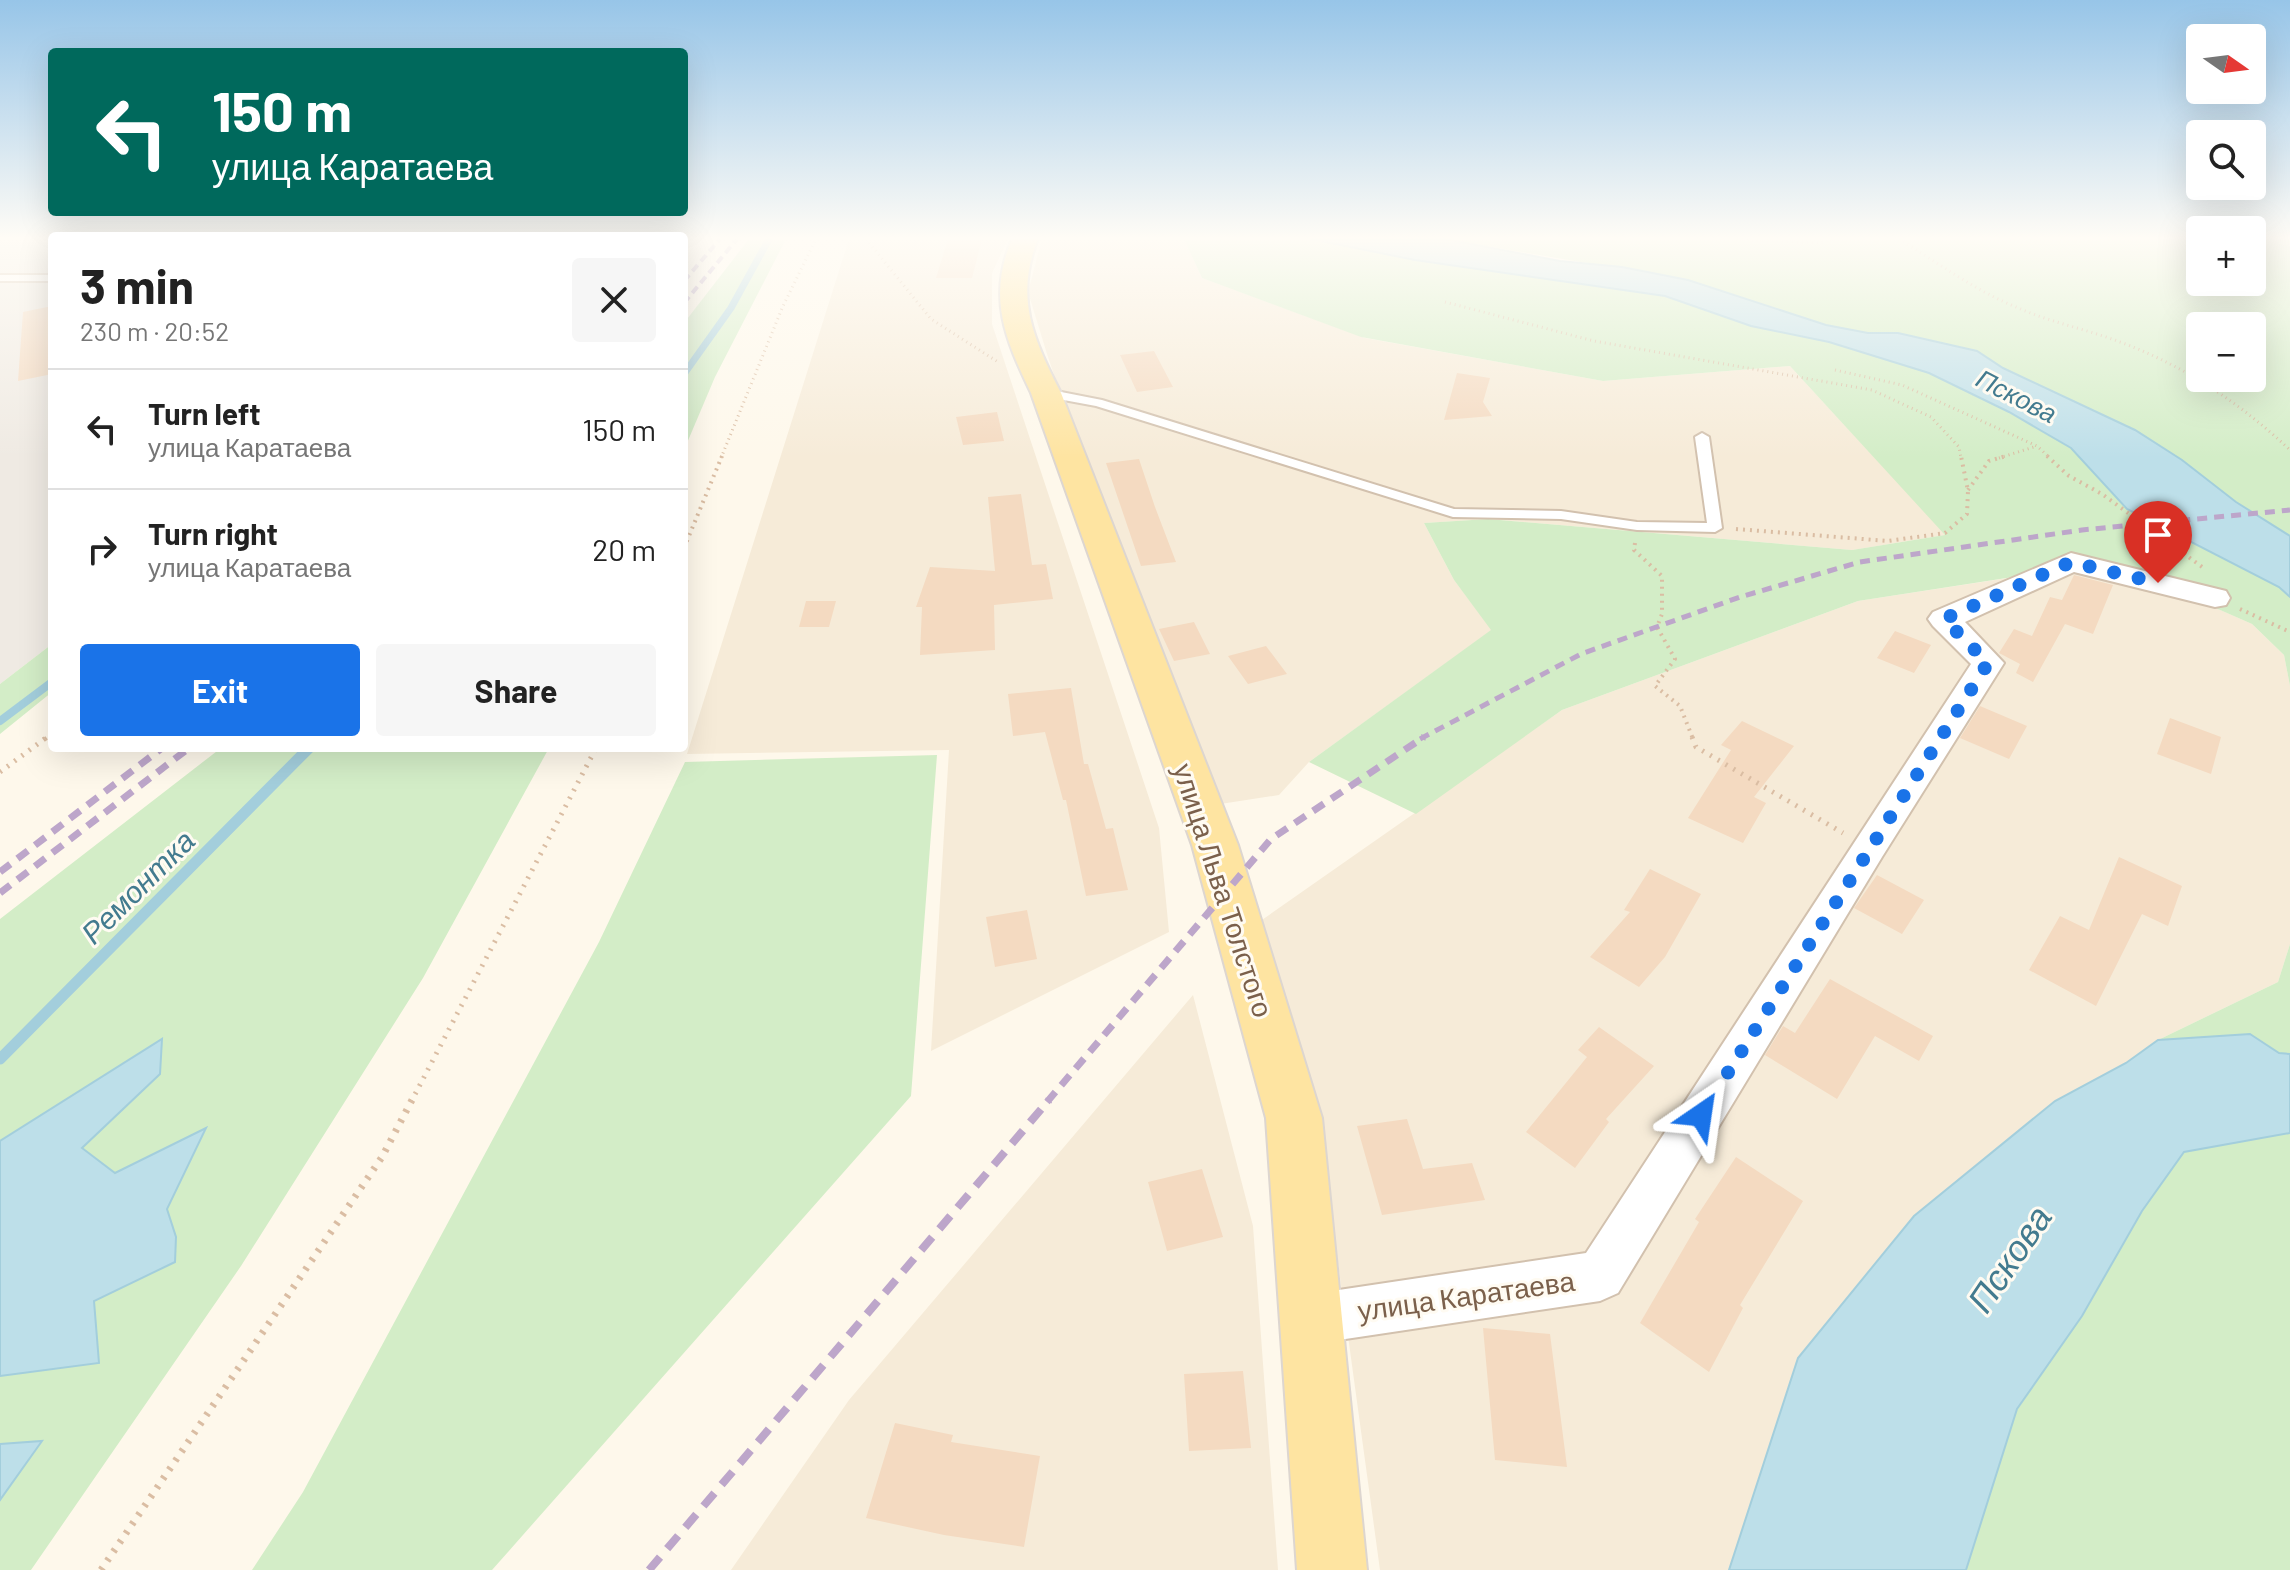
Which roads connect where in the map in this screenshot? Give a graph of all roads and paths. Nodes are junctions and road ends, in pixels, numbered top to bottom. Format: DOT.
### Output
graph roads {
  1 [pos="780,312"];
  2 [pos="926,312"];
  3 [pos="1014,312"];
  4 [pos="1484,312"];
  5 [pos="2031,312"];
  6 [pos="1835,370"];
  7 [pos="1046,393"];
  8 [pos="1702,437"];
  9 [pos="2037,446"];
  10 [pos="2290,450"];
  11 [pos="1968,491"];
  12 [pos="1637,526"];
  13 [pos="1715,528"];
  14 [pos="688,538"];
  15 [pos="2215,598"];
  16 [pos="2290,632"];
  17 [pos="48,737"];
  18 [pos="594,752"];
  19 [pos="0,772"];
  20 [pos="1869,847"];
  21 [pos="1312,1319"];
  22 [pos="101,1570"];
  23 [pos="1332,1570"];
  1 -- 14 [label="path"];
  2 -- 7 [label="path"];
  3 -- 7 [label="main road, улица Льва Толстого"];
  4 -- 11 [label="path"];
  5 -- 10 [label="path"];
  6 -- 9 [label="path"];
  7 -- 12 [label="lane"];
  7 -- 21 [label="main road, улица Льва Толстого"];
  8 -- 13 [label="lane"];
  9 -- 11 [label="path"];
  9 -- 15 [label="path"];
  11 -- 13 [label="path"];
  12 -- 13 [label="lane"];
  12 -- 20 [label="path"];
  15 -- 16 [label="path"];
  15 -- 20 [label="street, улица Каратаева"];
  17 -- 19 [label="path"];
  18 -- 22 [label="path"];
  20 -- 21 [label="street, улица Каратаева"];
  21 -- 23 [label="main road, улица Льва Толстого"];
}
